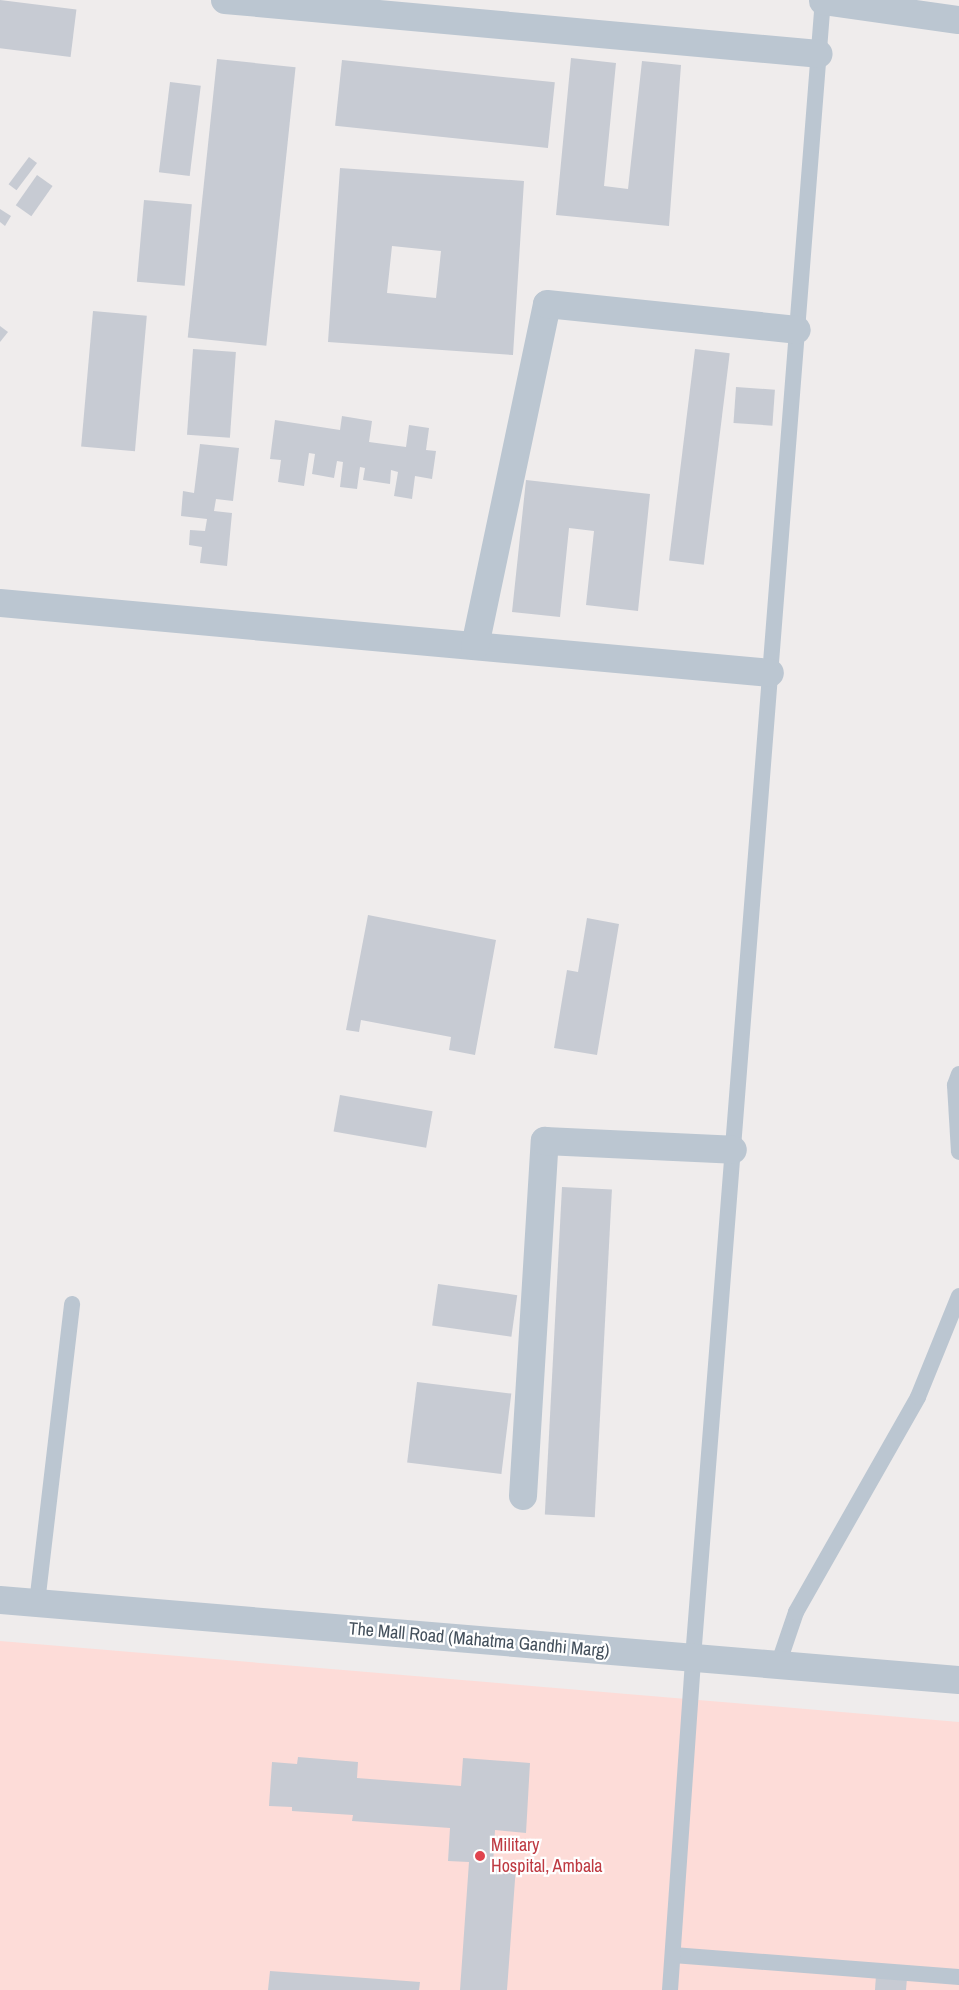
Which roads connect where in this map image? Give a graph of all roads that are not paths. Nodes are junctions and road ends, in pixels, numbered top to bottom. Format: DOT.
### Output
graph roads {
  1 [pos="224,0"];
  2 [pos="823,0"];
  3 [pos="959,20"];
  4 [pos="819,54"];
  5 [pos="797,330"];
  6 [pos="0,603"];
  7 [pos="475,646"];
  8 [pos="770,673"];
  9 [pos="959,1074"];
  10 [pos="733,1150"];
  11 [pos="959,1152"];
  12 [pos="959,1296"];
  13 [pos="72,1304"];
  14 [pos="523,1496"];
  15 [pos="0,1600"];
  16 [pos="37,1603"];
  17 [pos="692,1658"];
  18 [pos="778,1665"];
  19 [pos="959,1680"];
  20 [pos="673,1955"];
  21 [pos="959,1977"];
  22 [pos="670,1990"];
  1 -- 4 [label="street"];
  2 -- 3 [label="street"];
  2 -- 4 [label="lane"];
  4 -- 5 [label="lane"];
  5 -- 7 [label="street"];
  5 -- 8 [label="lane"];
  6 -- 7 [label="street"];
  7 -- 8 [label="street"];
  8 -- 10 [label="lane"];
  9 -- 11 [label="lane"];
  10 -- 14 [label="street"];
  10 -- 17 [label="lane"];
  12 -- 18 [label="lane"];
  13 -- 16 [label="lane"];
  15 -- 16 [label="street, The Mall Road (Mahatma Gandhi Marg)"];
  16 -- 17 [label="street, The Mall Road (Mahatma Gandhi Marg)"];
  17 -- 18 [label="street, The Mall Road (Mahatma Gandhi Marg)"];
  17 -- 20 [label="lane"];
  18 -- 19 [label="street, The Mall Road (Mahatma Gandhi Marg)"];
  20 -- 21 [label="lane"];
  20 -- 22 [label="lane"];
}
